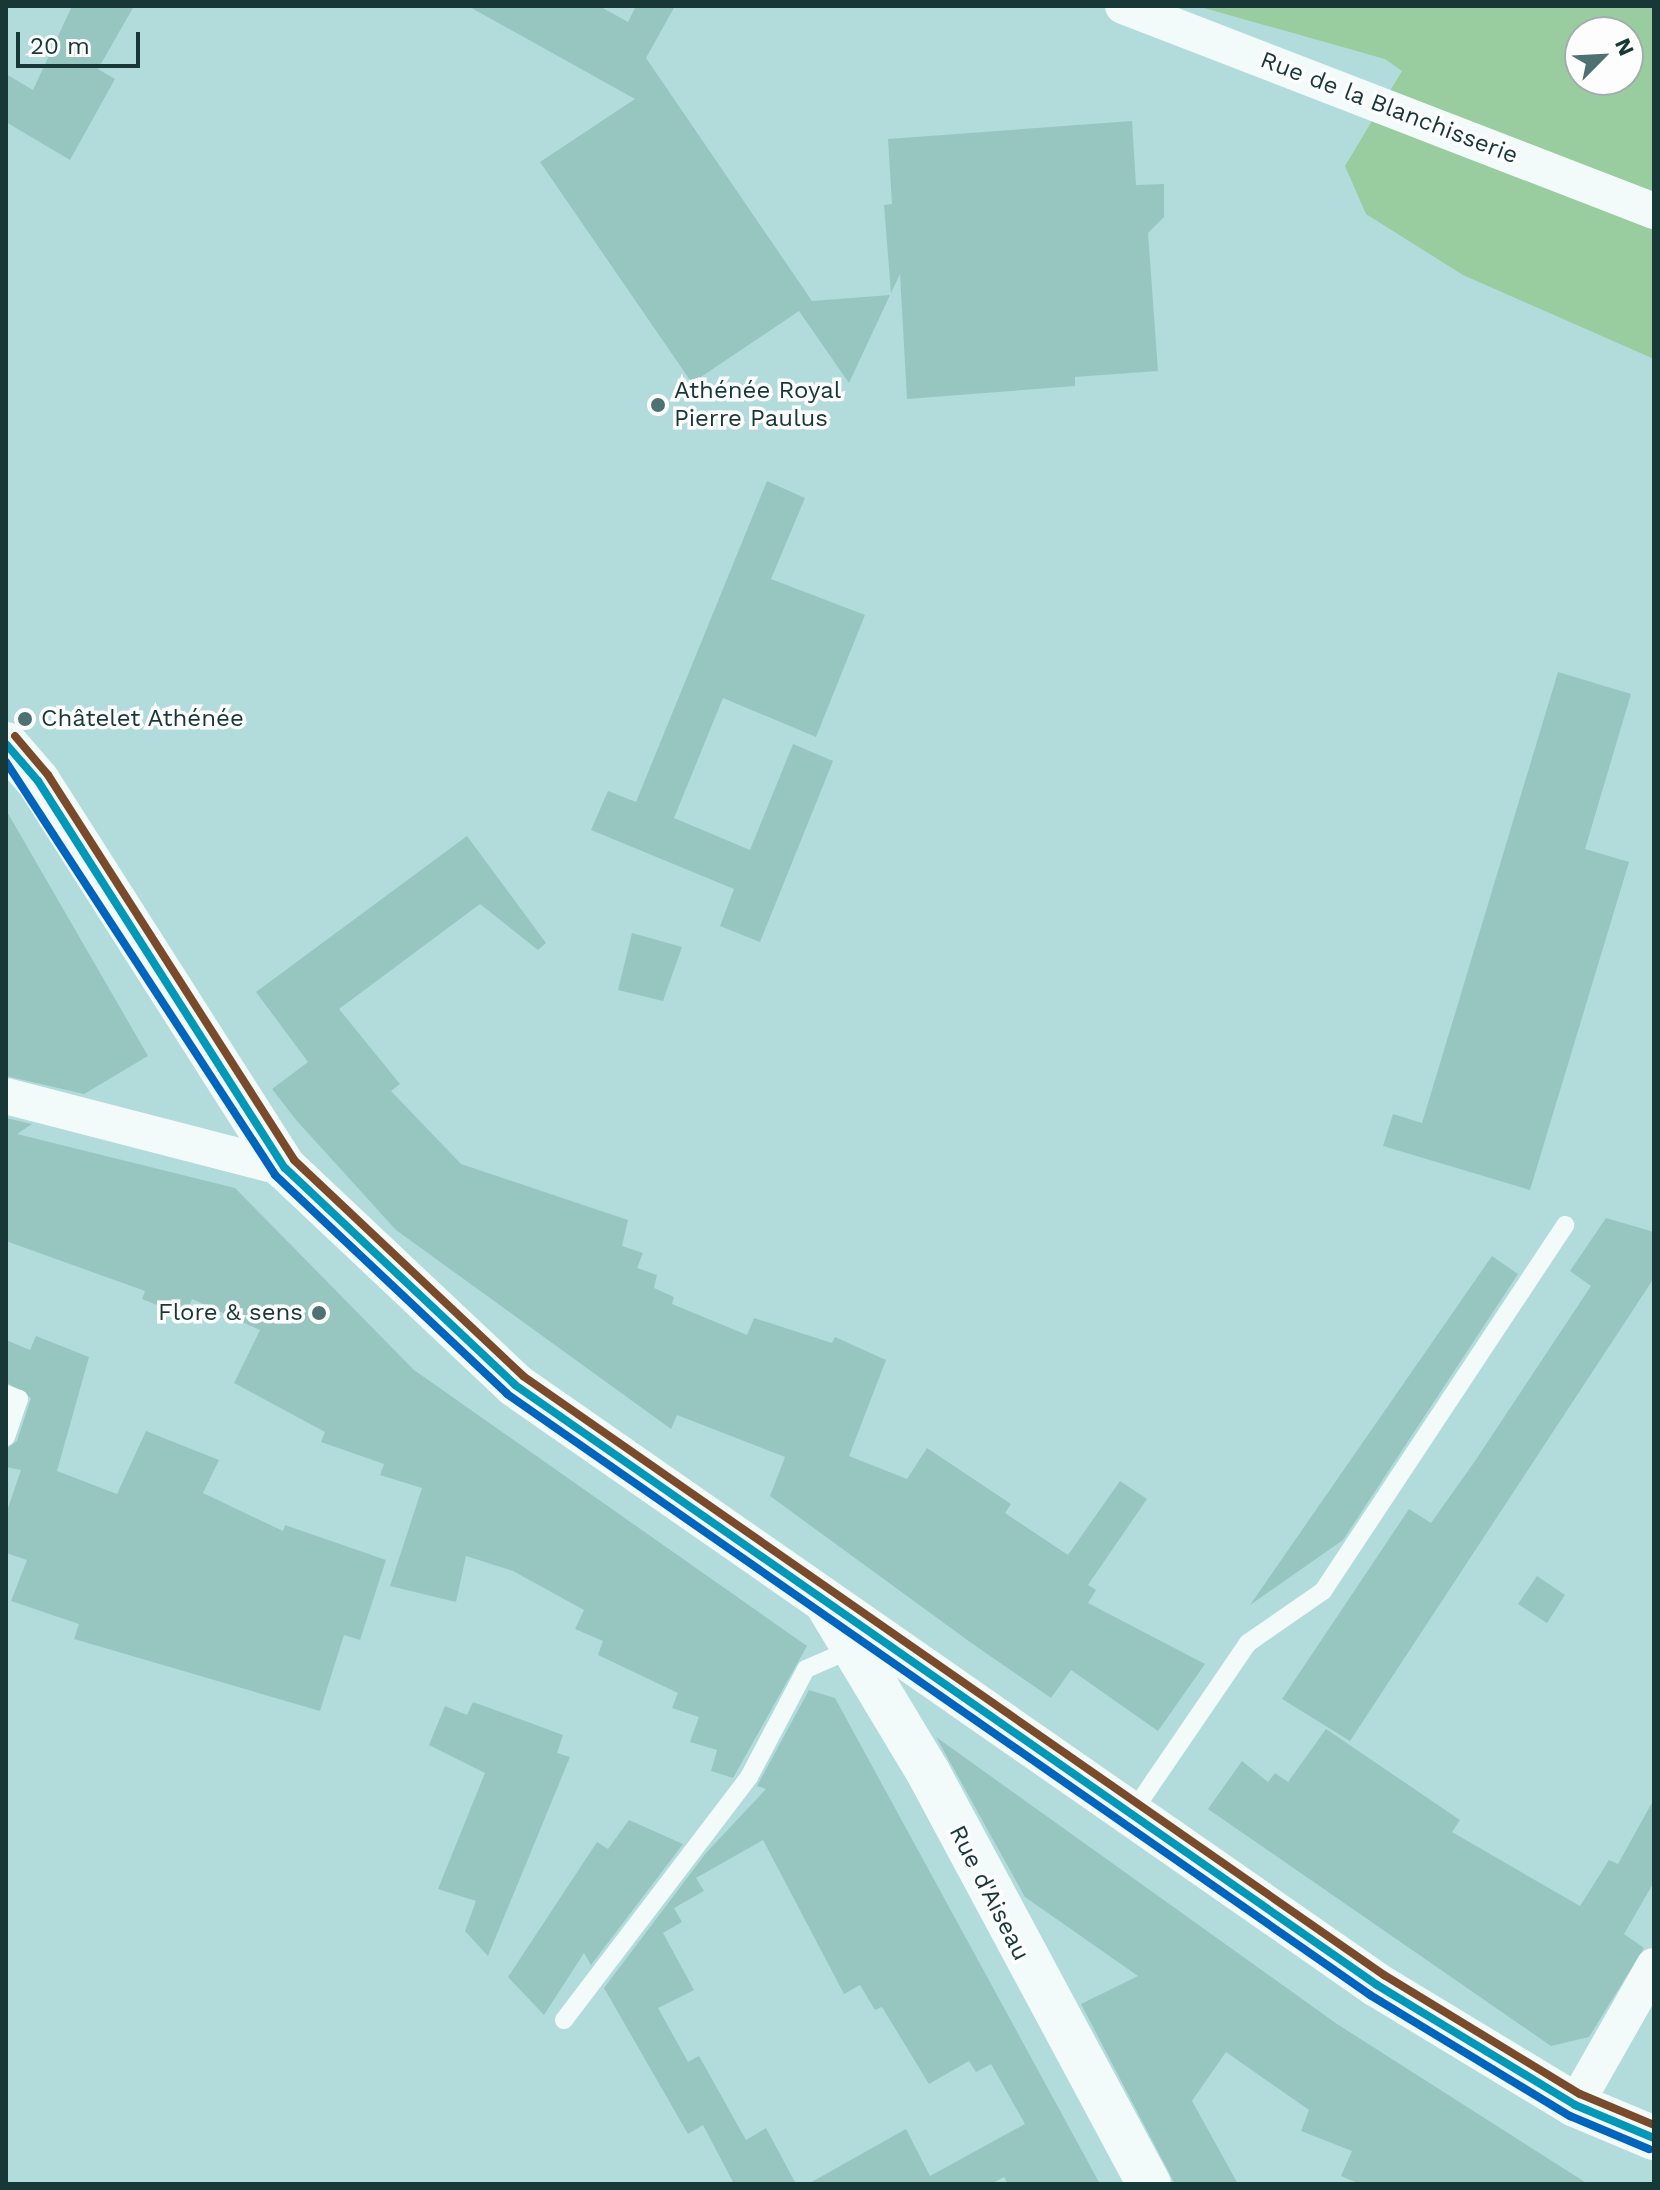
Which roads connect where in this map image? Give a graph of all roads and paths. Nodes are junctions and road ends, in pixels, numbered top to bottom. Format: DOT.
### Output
graph roads {
  1 [pos="1123,6"];
  2 [pos="1654,211"];
  3 [pos="6,744"];
  4 [pos="6,1096"];
  5 [pos="285,1168"];
  6 [pos="1565,1225"];
  7 [pos="6,1394"];
  8 [pos="6,1437"];
  9 [pos="827,1604"];
  10 [pos="854,1648"];
  11 [pos="1134,1810"];
  12 [pos="1654,1966"];
  13 [pos="564,2020"];
  14 [pos="1575,2105"];
  15 [pos="1654,2138"];
  16 [pos="1149,2184"];
  1 -- 2 [label="street, Rue de la Blanchisserie"];
  3 -- 5 [label="main road"];
  4 -- 5 [label="street"];
  5 -- 9 [label="main road"];
  6 -- 11 [label="lane"];
  7 -- 8 [label="lane"];
  9 -- 10 [label="main road, Rue d'Aiseau"];
  9 -- 11 [label="main road"];
  10 -- 13 [label="lane"];
  10 -- 16 [label="main road, Rue d'Aiseau"];
  11 -- 14 [label="main road"];
  12 -- 14 [label="street"];
  14 -- 15 [label="main road"];
}
